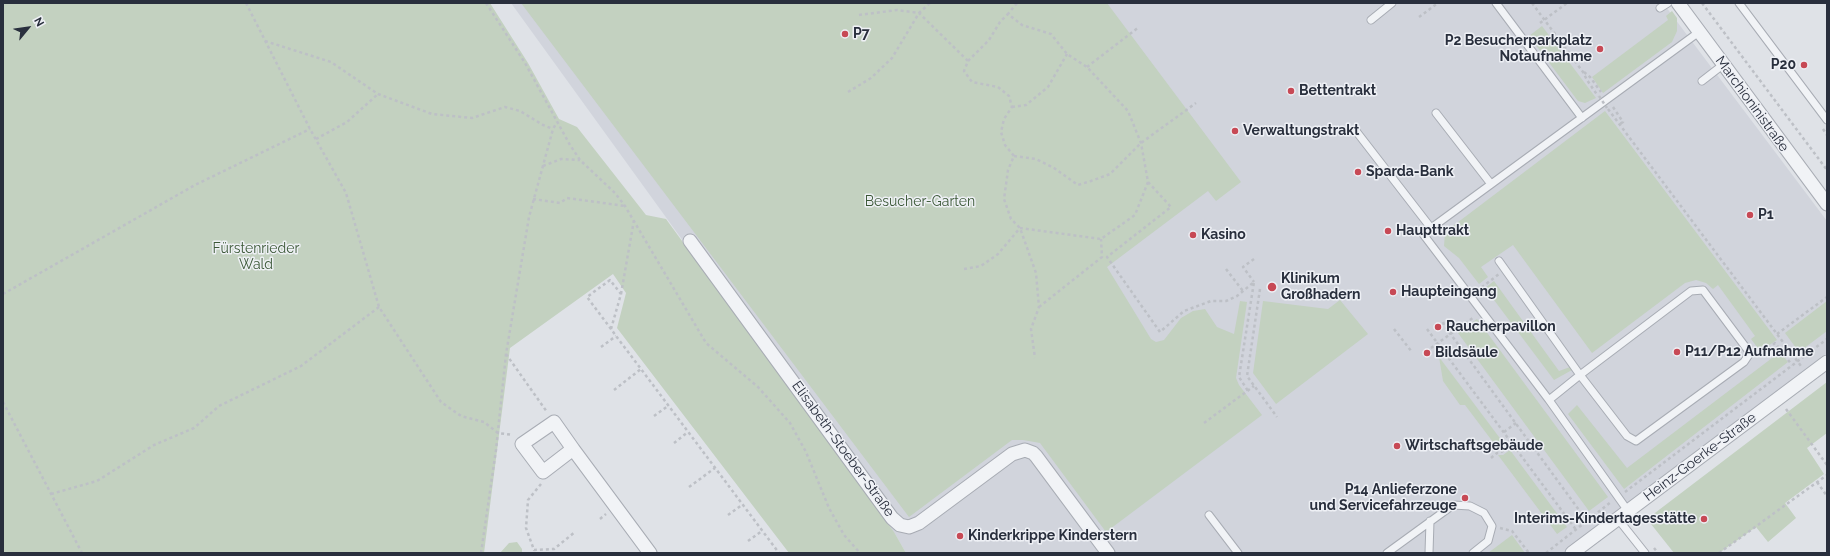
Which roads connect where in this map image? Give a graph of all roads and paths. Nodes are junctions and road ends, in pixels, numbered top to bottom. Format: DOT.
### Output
graph roads {
  1 [pos="246,3"];
  2 [pos="486,3"];
  3 [pos="930,3"];
  4 [pos="1017,3"];
  5 [pos="1392,3"];
  6 [pos="1438,3"];
  7 [pos="1496,3"];
  8 [pos="1532,3"];
  9 [pos="1567,3"];
  10 [pos="1668,3"];
  11 [pos="1678,3"];
  12 [pos="1702,3"];
  13 [pos="1739,3"];
  14 [pos="1660,8"];
  15 [pos="919,13"];
  16 [pos="1008,14"];
  17 [pos="859,15"];
  18 [pos="1419,17"];
  19 [pos="1371,20"];
  20 [pos="1544,20"];
  21 [pos="1540,23"];
  22 [pos="1139,27"];
  23 [pos="1699,32"];
  24 [pos="265,40"];
  25 [pos="1067,54"];
  26 [pos="968,61"];
  27 [pos="1724,64"];
  28 [pos="1087,66"];
  29 [pos="1583,72"];
  30 [pos="1702,81"];
  31 [pos="848,92"];
  32 [pos="378,94"];
  33 [pos="1607,100"];
  34 [pos="1196,103"];
  35 [pos="1012,107"];
  36 [pos="1436,113"];
  37 [pos="1582,118"];
  38 [pos="1827,120"];
  39 [pos="557,122"];
  40 [pos="1620,124"];
  41 [pos="310,129"];
  42 [pos="553,129"];
  43 [pos="1356,131"];
  44 [pos="316,140"];
  45 [pos="1141,143"];
  46 [pos="1014,156"];
  47 [pos="580,160"];
  48 [pos="542,167"];
  49 [pos="1827,170"];
  50 [pos="1148,182"];
  51 [pos="1491,184"];
  52 [pos="533,199"];
  53 [pos="1827,204"];
  54 [pos="625,206"];
  55 [pos="634,220"];
  56 [pos="1020,228"];
  57 [pos="1432,228"];
  58 [pos="1101,239"];
  59 [pos="690,241"];
  60 [pos="1102,257"];
  61 [pos="1107,257"];
  62 [pos="1254,259"];
  63 [pos="1499,261"];
  64 [pos="964,269"];
  65 [pos="1226,269"];
  66 [pos="1505,270"];
  67 [pos="1254,282"];
  68 [pos="1260,290"];
  69 [pos="1243,291"];
  70 [pos="3,294"];
  71 [pos="621,294"];
  72 [pos="1470,295"];
  73 [pos="1827,297"];
  74 [pos="379,306"];
  75 [pos="1039,308"];
  76 [pos="1474,316"];
  77 [pos="1444,322"];
  78 [pos="611,329"];
  79 [pos="1394,329"];
  80 [pos="1427,329"];
  81 [pos="1451,334"];
  82 [pos="1777,334"];
  83 [pos="616,336"];
  84 [pos="1827,339"];
  85 [pos="1438,343"];
  86 [pos="601,347"];
  87 [pos="1431,348"];
  88 [pos="1412,352"];
  89 [pos="1750,353"];
  90 [pos="506,354"];
  91 [pos="1794,357"];
  92 [pos="1034,358"];
  93 [pos="1827,362"];
  94 [pos="1792,365"];
  95 [pos="641,369"];
  96 [pos="1580,375"];
  97 [pos="1254,386"];
  98 [pos="614,390"];
  99 [pos="1248,391"];
  100 [pos="1778,399"];
  101 [pos="1549,400"];
  102 [pos="3,402"];
  103 [pos="668,406"];
  104 [pos="654,416"];
  105 [pos="1277,417"];
  106 [pos="554,422"];
  107 [pos="1204,423"];
  108 [pos="1516,423"];
  109 [pos="688,432"];
  110 [pos="1504,432"];
  111 [pos="498,433"];
  112 [pos="674,442"];
  113 [pos="1512,444"];
  114 [pos="573,449"];
  115 [pos="1491,458"];
  116 [pos="1827,465"];
  117 [pos="715,468"];
  118 [pos="1827,475"];
  119 [pos="546,481"];
  120 [pos="1817,482"];
  121 [pos="689,487"];
  122 [pos="51,494"];
  123 [pos="1827,496"];
  124 [pos="1618,497"];
  125 [pos="742,505"];
  126 [pos="602,508"];
  127 [pos="1628,511"];
  128 [pos="728,515"];
  129 [pos="1210,515"];
  130 [pos="600,519"];
  131 [pos="1618,519"];
  132 [pos="1430,521"];
  133 [pos="1587,521"];
  134 [pos="1492,526"];
  135 [pos="1576,530"];
  136 [pos="762,531"];
  137 [pos="575,532"];
  138 [pos="1597,534"];
  139 [pos="748,541"];
  140 [pos="1653,547"];
  141 [pos="1577,550"];
  142 [pos="533,552"];
  143 [pos="82,553"];
  144 [pos="481,553"];
  145 [pos="650,553"];
  146 [pos="779,553"];
  147 [pos="860,553"];
  148 [pos="1108,553"];
  149 [pos="1238,553"];
  150 [pos="1387,553"];
  151 [pos="1429,553"];
  152 [pos="1473,553"];
  153 [pos="1529,553"];
  154 [pos="1546,553"];
  155 [pos="1645,553"];
  156 [pos="1658,553"];
  157 [pos="1719,553"];
  1 -- 24 [label="path"];
  2 -- 39 [label="path"];
  3 -- 15 [label="path"];
  4 -- 16 [label="path"];
  5 -- 19 [label="lane"];
  6 -- 18 [label="path"];
  7 -- 37 [label="lane"];
  8 -- 20 [label="path"];
  9 -- 20 [label="path"];
  10 -- 14 [label="lane"];
  11 -- 23 [label="street, Marchioninistraße"];
  12 -- 49 [label="path"];
  13 -- 38 [label="lane"];
  15 -- 17 [label="path"];
  15 -- 26 [label="path"];
  15 -- 31 [label="path"];
  16 -- 25 [label="path"];
  16 -- 26 [label="path"];
  20 -- 21 [label="path"];
  20 -- 29 [label="path"];
  22 -- 28 [label="path"];
  23 -- 27 [label="street, Marchioninistraße"];
  23 -- 33 [label="lane"];
  24 -- 32 [label="path"];
  24 -- 41 [label="path"];
  25 -- 28 [label="path"];
  25 -- 35 [label="path"];
  26 -- 35 [label="path"];
  27 -- 30 [label="lane"];
  27 -- 53 [label="street, Marchioninistraße"];
  28 -- 45 [label="path"];
  29 -- 33 [label="path"];
  29 -- 40 [label="path, bridge"];
  32 -- 42 [label="path"];
  32 -- 44 [label="path"];
  33 -- 37 [label="lane"];
  33 -- 40 [label="path"];
  34 -- 45 [label="path"];
  35 -- 46 [label="path"];
  36 -- 51 [label="lane"];
  37 -- 51 [label="lane"];
  39 -- 42 [label="path"];
  39 -- 47 [label="path"];
  40 -- 82 [label="path"];
  41 -- 44 [label="path"];
  41 -- 70 [label="path"];
  42 -- 48 [label="path"];
  43 -- 57 [label="lane"];
  44 -- 74 [label="path"];
  45 -- 46 [label="path"];
  45 -- 50 [label="path"];
  46 -- 56 [label="path"];
  47 -- 48 [label="path"];
  47 -- 54 [label="path"];
  48 -- 52 [label="path"];
  50 -- 58 [label="path"];
  50 -- 61 [label="path"];
  51 -- 57 [label="lane"];
  52 -- 54 [label="path"];
  52 -- 90 [label="path"];
  54 -- 55 [label="path"];
  55 -- 71 [label="path"];
  55 -- 147 [label="path"];
  56 -- 58 [label="path"];
  56 -- 64 [label="path"];
  56 -- 75 [label="path"];
  57 -- 72 [label="lane"];
  58 -- 60 [label="path"];
  59 -- 148 [label="street, Elisabeth-Stoeber-Straße"];
  60 -- 61 [label="path"];
  60 -- 75 [label="path"];
  61 -- 69 [label="path"];
  62 -- 67 [label="path"];
  63 -- 66 [label="lane"];
  65 -- 69 [label="path"];
  66 -- 72 [label="path"];
  66 -- 96 [label="lane"];
  67 -- 69 [label="path"];
  67 -- 99 [label="path"];
  68 -- 97 [label="path"];
  71 -- 78 [label="path"];
  71 -- 78 [label="path"];
  72 -- 101 [label="lane"];
  73 -- 82 [label="path"];
  74 -- 111 [label="path"];
  74 -- 122 [label="path"];
  75 -- 92 [label="path"];
  76 -- 81 [label="path"];
  77 -- 81 [label="path"];
  78 -- 83 [label="path"];
  79 -- 88 [label="path"];
  80 -- 85 [label="path"];
  81 -- 85 [label="path"];
  81 -- 108 [label="path"];
  82 -- 91 [label="path"];
  83 -- 86 [label="path"];
  83 -- 95 [label="path"];
  84 -- 94 [label="path"];
  85 -- 87 [label="path"];
  85 -- 110 [label="path"];
  89 -- 94 [label="path"];
  89 -- 96 [label="lane"];
  89 -- 96 [label="lane"];
  90 -- 106 [label="path"];
  90 -- 111 [label="path"];
  93 -- 100 [label="street, Heinz-Goerke-Straße"];
  94 -- 124 [label="path"];
  95 -- 98 [label="path"];
  95 -- 103 [label="path"];
  96 -- 101 [label="lane"];
  97 -- 99 [label="path"];
  97 -- 105 [label="path"];
  99 -- 107 [label="path"];
  100 -- 116 [label="path"];
  100 -- 127 [label="street, Heinz-Goerke-Straße"];
  101 -- 124 [label="lane"];
  102 -- 122 [label="path"];
  103 -- 104 [label="path"];
  103 -- 109 [label="path"];
  106 -- 114 [label="street"];
  106 -- 114 [label="street"];
  108 -- 110 [label="path"];
  108 -- 133 [label="path"];
  109 -- 112 [label="path"];
  109 -- 117 [label="path"];
  110 -- 113 [label="path"];
  111 -- 144 [label="path"];
  113 -- 115 [label="path"];
  113 -- 135 [label="path"];
  114 -- 145 [label="street"];
  117 -- 121 [label="path"];
  117 -- 125 [label="path"];
  118 -- 120 [label="path"];
  119 -- 142 [label="path"];
  120 -- 123 [label="path"];
  120 -- 157 [label="path"];
  122 -- 143 [label="path"];
  124 -- 127 [label="lane"];
  124 -- 133 [label="path"];
  125 -- 128 [label="path"];
  125 -- 136 [label="path"];
  126 -- 130 [label="path"];
  127 -- 131 [label="street, Heinz-Goerke-Straße"];
  129 -- 149 [label="lane"];
  131 -- 138 [label="street, Heinz-Goerke-Straße"];
  131 -- 155 [label="lane"];
  132 -- 134 [label="lane"];
  132 -- 150 [label="lane"];
  132 -- 151 [label="lane"];
  133 -- 135 [label="path"];
  133 -- 138 [label="path"];
  134 -- 152 [label="lane"];
  134 -- 153 [label="path"];
  135 -- 141 [label="path"];
  135 -- 154 [label="path"];
  136 -- 139 [label="path"];
  136 -- 146 [label="path"];
  137 -- 142 [label="path"];
  138 -- 141 [label="street, Heinz-Goerke-Straße"];
  140 -- 156 [label="path"];
}
